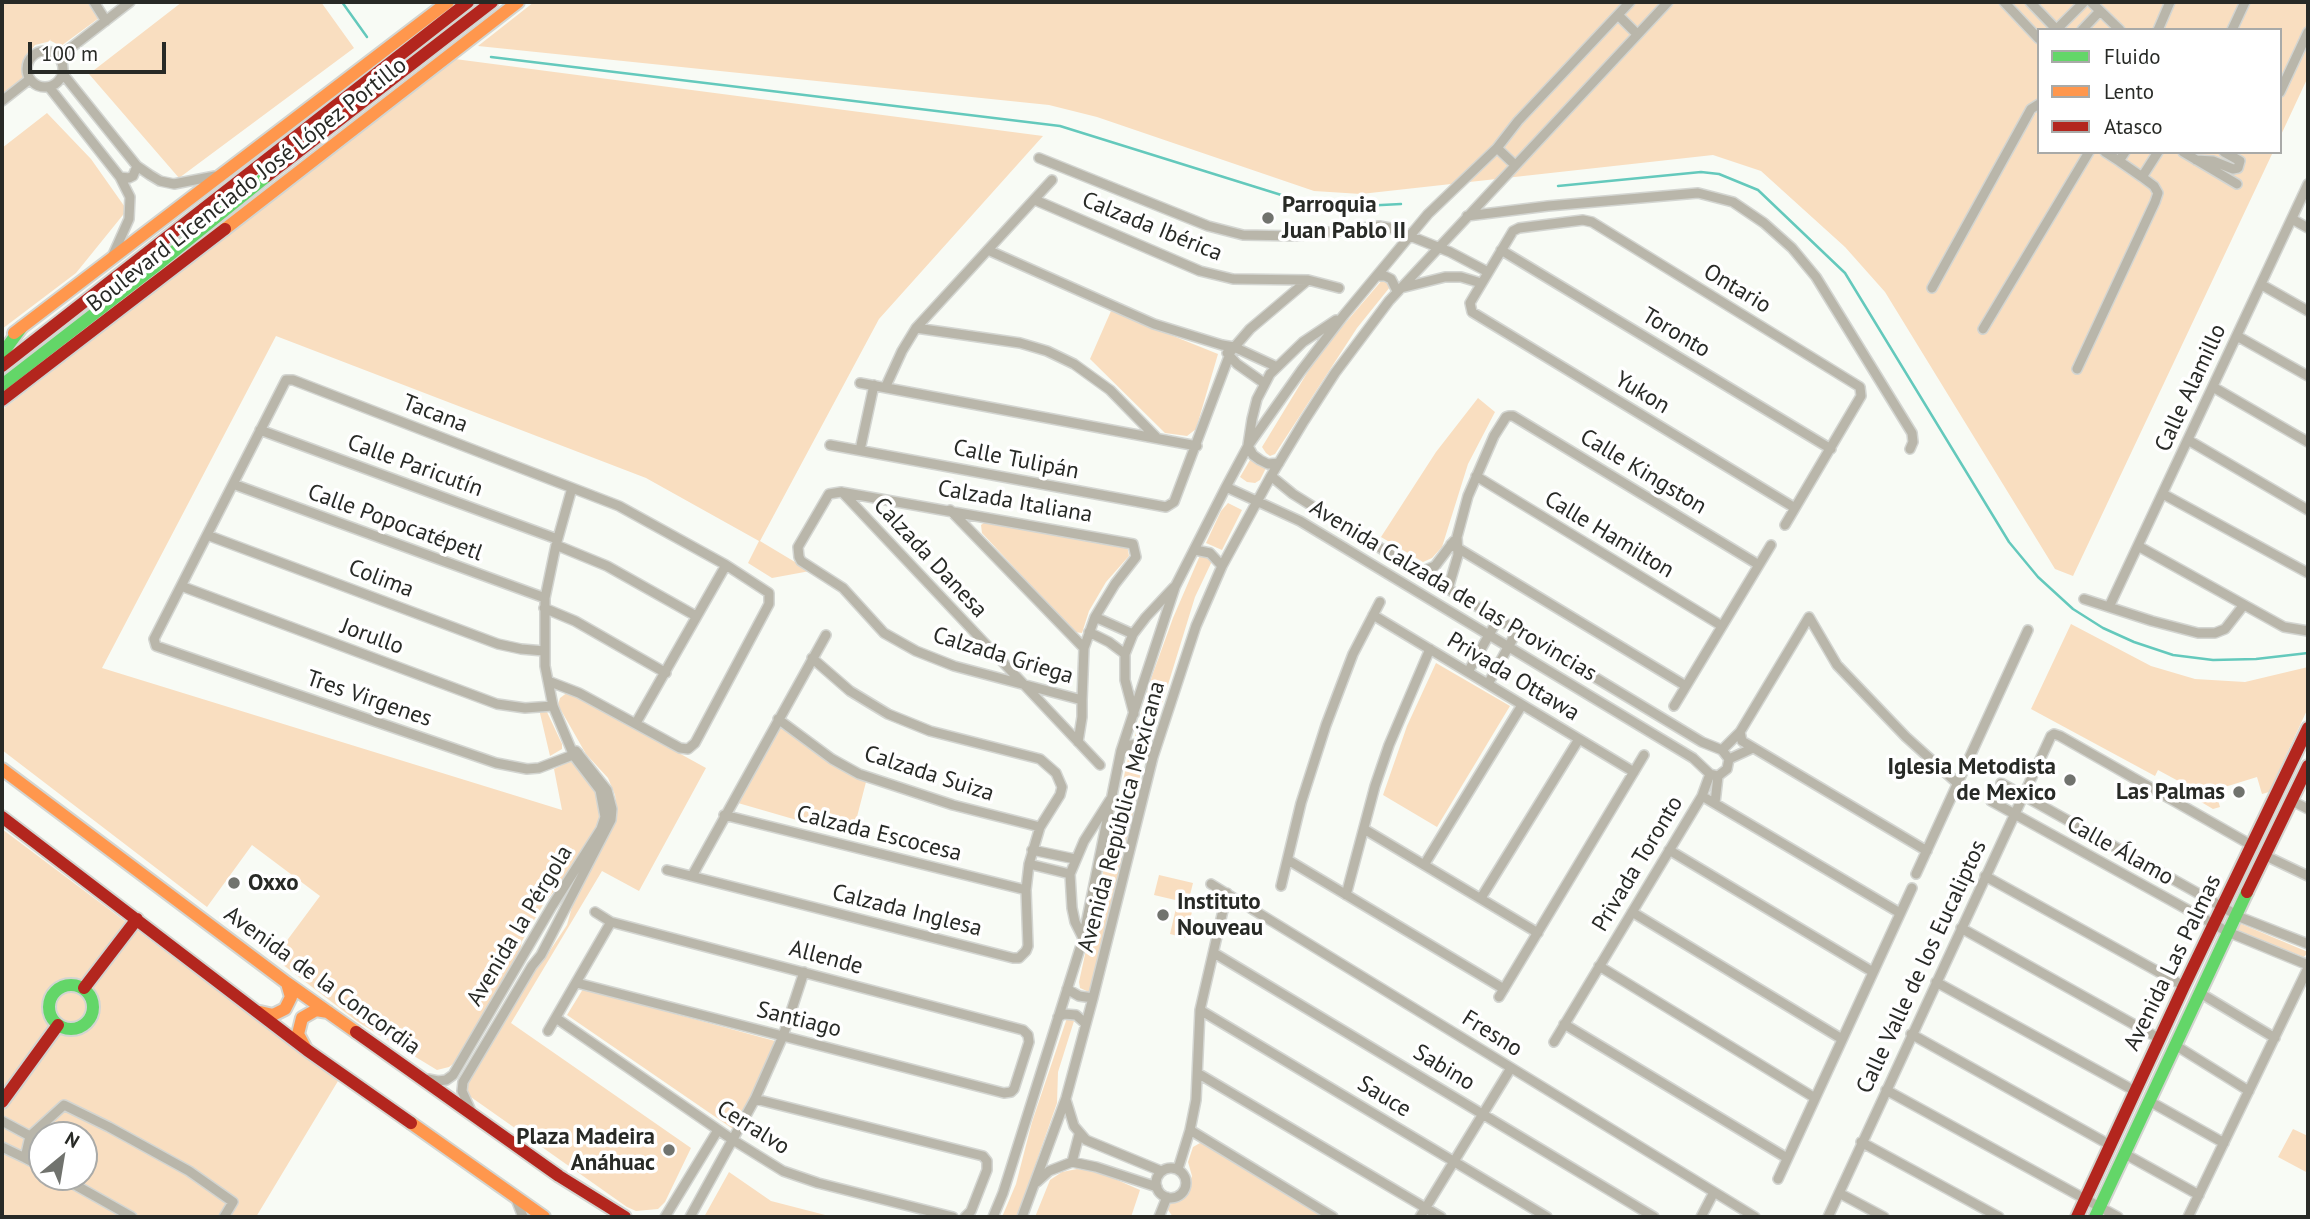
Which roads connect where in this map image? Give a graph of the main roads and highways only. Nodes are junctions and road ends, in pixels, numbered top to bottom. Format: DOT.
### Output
graph roads {
  1 [pos="448,2"];
  2 [pos="468,2"];
  3 [pos="492,2"];
  4 [pos="518,2"];
  5 [pos="21,328"];
  6 [pos="2,343"];
  7 [pos="2,354"];
  8 [pos="2,366"];
  9 [pos="2,385"];
  10 [pos="2,400"];
  11 [pos="2308,728"];
  12 [pos="2308,766"];
  13 [pos="2,769"];
  14 [pos="2,817"];
  15 [pos="137,919"];
  16 [pos="287,983"];
  17 [pos="84,988"];
  18 [pos="258,1012"];
  19 [pos="333,1014"];
  20 [pos="58,1025"];
  21 [pos="307,1050"];
  22 [pos="2,1102"];
  23 [pos="2098,1212"];
  24 [pos="544,1217"];
  25 [pos="625,1217"];
  26 [pos="2077,1217"];
  1 -- 5 [label="main road, Boulevard Licenciado José López Portillo"];
  2 -- 8 [label="main road, Boulevard Licenciado José López Portillo"];
  3 -- 9 [label="main road, Boulevard Licenciado José López Portillo"];
  4 -- 10 [label="main road, Boulevard Licenciado José López Portillo"];
  5 -- 6 [label="main road, Boulevard Licenciado José López Portillo"];
  5 -- 7 [label="main road"];
  11 -- 26 [label="main road, Avenida Las Palmas"];
  12 -- 23 [label="main road, Avenida Las Palmas"];
  13 -- 16 [label="main road, Avenida de la Concordia"];
  14 -- 15 [label="main road"];
  15 -- 17 [label="main road"];
  15 -- 18 [label="main road"];
  16 -- 18 [label="main road"];
  16 -- 19 [label="main road, Avenida de la Concordia"];
  17 -- 20 [label="main road"];
  17 -- 20 [label="main road"];
  18 -- 21 [label="main road"];
  19 -- 21 [label="main road"];
  19 -- 25 [label="main road, Avenida de la Concordia"];
  20 -- 22 [label="main road"];
  21 -- 24 [label="main road"];
}
